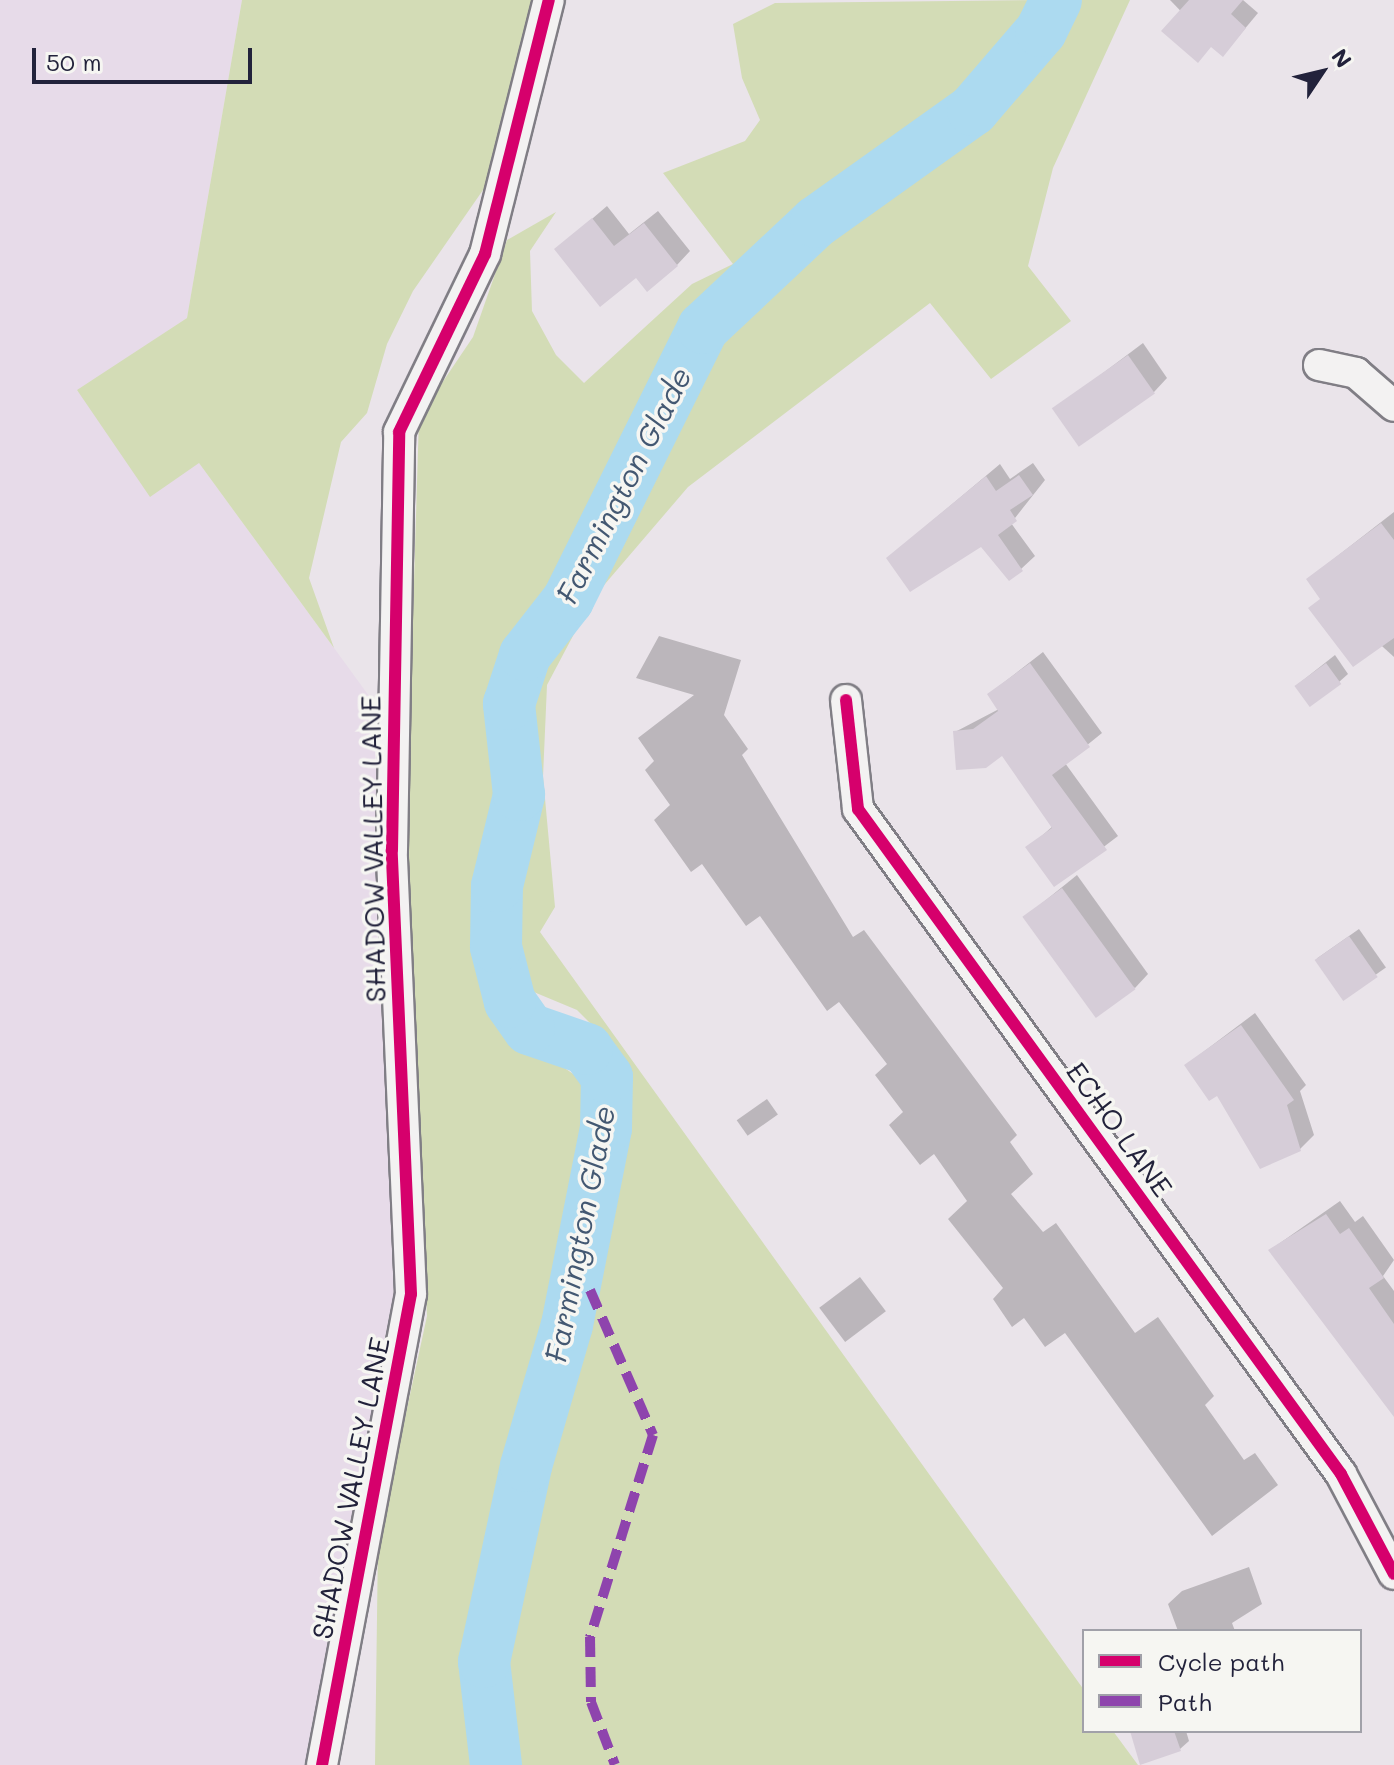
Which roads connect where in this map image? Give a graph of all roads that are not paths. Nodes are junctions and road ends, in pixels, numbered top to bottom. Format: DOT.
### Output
graph roads {
  1 [pos="549,0"];
  2 [pos="1319,365"];
  3 [pos="1394,406"];
  4 [pos="846,700"];
  5 [pos="1394,1574"];
  6 [pos="322,1765"];
  1 -- 6 [label="street, SHADOW VALLEY LANE"];
  2 -- 3 [label="street"];
  4 -- 5 [label="street, ECHO LANE"];
}
